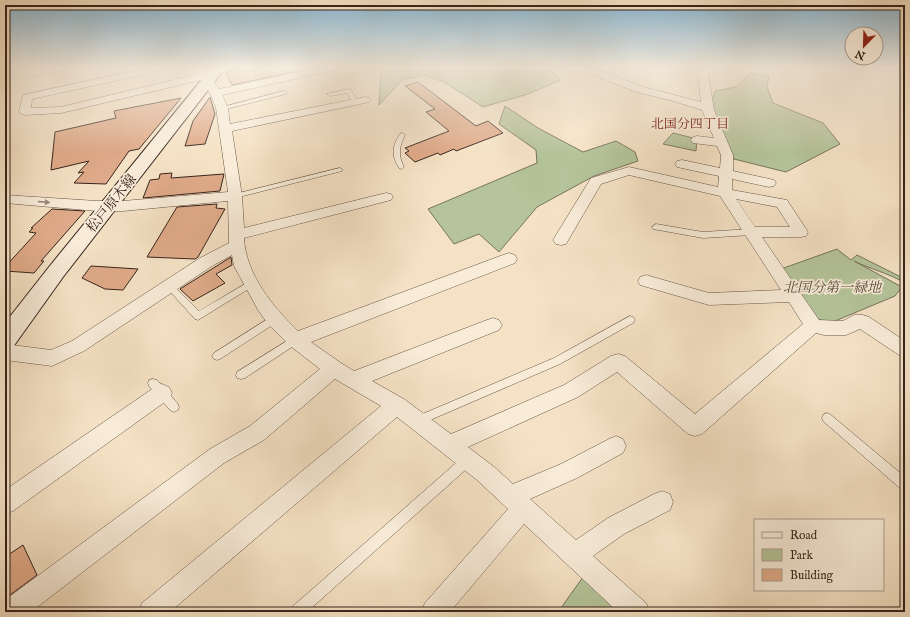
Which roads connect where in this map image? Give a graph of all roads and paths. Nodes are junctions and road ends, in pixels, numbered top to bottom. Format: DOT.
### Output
graph roads {
  1 [pos="37,96"];
  2 [pos="129,96"];
  3 [pos="199,96"];
  4 [pos="218,96"];
  5 [pos="354,96"];
  6 [pos="666,96"];
  7 [pos="706,96"];
  8 [pos="360,101"];
  9 [pos="708,108"];
  10 [pos="225,130"];
  11 [pos="402,135"];
  12 [pos="697,140"];
  13 [pos="722,143"];
  14 [pos="682,164"];
  15 [pos="401,167"];
  16 [pos="340,170"];
  17 [pos="726,173"];
  18 [pos="770,183"];
  19 [pos="725,193"];
  20 [pos="235,196"];
  21 [pos="386,197"];
  22 [pos="11,200"];
  23 [pos="109,206"];
  24 [pos="5,212"];
  25 [pos="656,227"];
  26 [pos="751,232"];
  27 [pos="237,240"];
  28 [pos="561,240"];
  29 [pos="509,259"];
  30 [pos="646,281"];
  31 [pos="252,283"];
  32 [pos="169,286"];
  33 [pos="792,296"];
  34 [pos="274,318"];
  35 [pos="630,320"];
  36 [pos="492,325"];
  37 [pos="813,325"];
  38 [pos="5,340"];
  39 [pos="295,340"];
  40 [pos="905,350"];
  41 [pos="5,352"];
  42 [pos="217,356"];
  43 [pos="334,369"];
  44 [pos="241,375"];
  45 [pos="355,379"];
  46 [pos="163,394"];
  47 [pos="397,405"];
  48 [pos="827,418"];
  49 [pos="418,421"];
  50 [pos="449,446"];
  51 [pos="616,446"];
  52 [pos="468,460"];
  53 [pos="905,485"];
  54 [pos="517,502"];
  55 [pos="662,502"];
  56 [pos="5,503"];
  57 [pos="574,555"];
  58 [pos="10,612"];
  59 [pos="151,612"];
  60 [pos="297,612"];
  61 [pos="434,612"];
  62 [pos="637,612"];
  1 -- 2 [label="street"];
  3 -- 23 [label="main road, 松戸原木線"];
  4 -- 10 [label="street"];
  5 -- 8 [label="lane"];
  6 -- 9 [label="street"];
  7 -- 9 [label="street"];
  8 -- 10 [label="street"];
  9 -- 13 [label="street"];
  10 -- 20 [label="street"];
  11 -- 15 [label="lane"];
  12 -- 13 [label="street"];
  13 -- 17 [label="street"];
  14 -- 17 [label="street"];
  16 -- 20 [label="lane"];
  17 -- 18 [label="street"];
  17 -- 19 [label="street"];
  19 -- 26 [label="street"];
  19 -- 26 [label="street"];
  19 -- 28 [label="street"];
  20 -- 23 [label="street"];
  20 -- 27 [label="street"];
  21 -- 27 [label="street"];
  22 -- 23 [label="street, one-way"];
  22 -- 24 [label="street"];
  23 -- 38 [label="main road, 松戸原木線"];
  25 -- 26 [label="lane"];
  26 -- 33 [label="street"];
  27 -- 31 [label="street"];
  27 -- 32 [label="street"];
  29 -- 39 [label="street"];
  30 -- 33 [label="street"];
  31 -- 32 [label="lane"];
  31 -- 34 [label="street"];
  32 -- 41 [label="street"];
  33 -- 37 [label="street"];
  34 -- 39 [label="street"];
  34 -- 42 [label="lane"];
  35 -- 49 [label="lane"];
  36 -- 45 [label="street"];
  37 -- 40 [label="street"];
  37 -- 50 [label="street"];
  39 -- 43 [label="street"];
  39 -- 44 [label="lane"];
  43 -- 45 [label="street"];
  43 -- 58 [label="street"];
  45 -- 47 [label="street"];
  46 -- 56 [label="street"];
  47 -- 49 [label="street"];
  47 -- 59 [label="street"];
  48 -- 53 [label="lane"];
  49 -- 50 [label="street"];
  50 -- 52 [label="street"];
  51 -- 54 [label="street"];
  52 -- 54 [label="street"];
  52 -- 60 [label="lane"];
  54 -- 57 [label="street"];
  54 -- 61 [label="street"];
  55 -- 57 [label="street"];
  57 -- 62 [label="street"];
}
